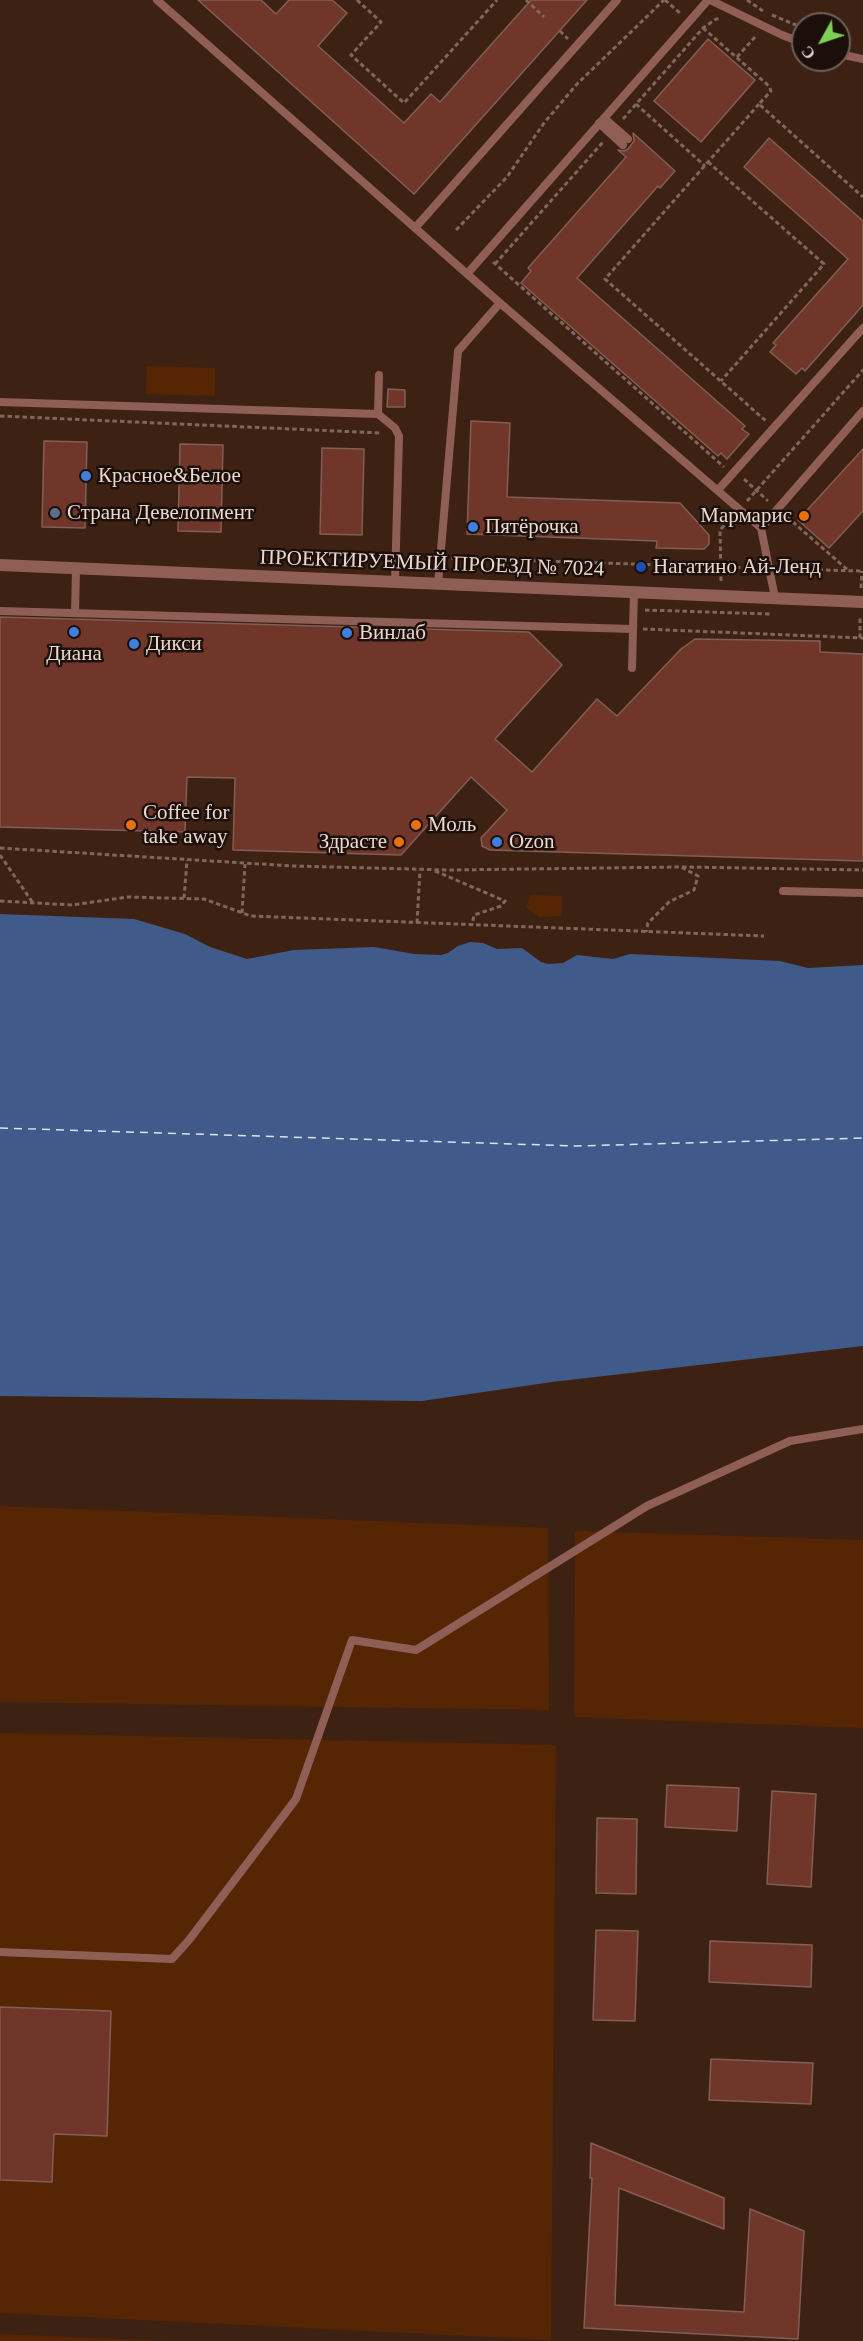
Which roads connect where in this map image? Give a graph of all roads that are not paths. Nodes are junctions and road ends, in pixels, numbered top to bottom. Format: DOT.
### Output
graph roads {
  1 [pos="158,0"];
  2 [pos="617,0"];
  3 [pos="709,0"];
  4 [pos="791,38"];
  5 [pos="601,121"];
  6 [pos="625,142"];
  7 [pos="415,228"];
  8 [pos="466,274"];
  9 [pos="500,303"];
  10 [pos="863,328"];
  11 [pos="379,375"];
  12 [pos="0,402"];
  13 [pos="863,411"];
  14 [pos="378,414"];
  15 [pos="718,490"];
  16 [pos="761,528"];
  17 [pos="0,565"];
  18 [pos="76,568"];
  19 [pos="395,582"];
  20 [pos="438,584"];
  21 [pos="634,592"];
  22 [pos="775,598"];
  23 [pos="863,602"];
  24 [pos="0,611"];
  25 [pos="75,613"];
  26 [pos="633,629"];
  27 [pos="632,669"];
  28 [pos="783,891"];
  29 [pos="863,893"];
  30 [pos="863,1429"];
  31 [pos="0,1952"];
  1 -- 7 [label="lane"];
  2 -- 7 [label="lane"];
  3 -- 4 [label="lane"];
  3 -- 5 [label="lane"];
  5 -- 6 [label="lane"];
  5 -- 8 [label="lane"];
  7 -- 8 [label="lane"];
  8 -- 9 [label="lane"];
  9 -- 15 [label="lane"];
  9 -- 20 [label="lane"];
  10 -- 15 [label="lane"];
  11 -- 14 [label="lane"];
  12 -- 14 [label="lane"];
  13 -- 16 [label="lane"];
  14 -- 19 [label="lane"];
  15 -- 16 [label="lane"];
  16 -- 22 [label="lane"];
  17 -- 18 [label="street, ПРОЕКТИРУЕМЫЙ ПРОЕЗД № 7024"];
  18 -- 19 [label="street, ПРОЕКТИРУЕМЫЙ ПРОЕЗД № 7024"];
  18 -- 25 [label="lane"];
  19 -- 20 [label="street, ПРОЕКТИРУЕМЫЙ ПРОЕЗД № 7024"];
  20 -- 21 [label="street, ПРОЕКТИРУЕМЫЙ ПРОЕЗД № 7024"];
  21 -- 22 [label="street, ПРОЕКТИРУЕМЫЙ ПРОЕЗД № 7024"];
  21 -- 26 [label="lane"];
  22 -- 23 [label="street, ПРОЕКТИРУЕМЫЙ ПРОЕЗД № 7024"];
  24 -- 25 [label="lane"];
  25 -- 26 [label="lane"];
  26 -- 27 [label="lane"];
  28 -- 29 [label="lane"];
  30 -- 31 [label="lane"];
}
